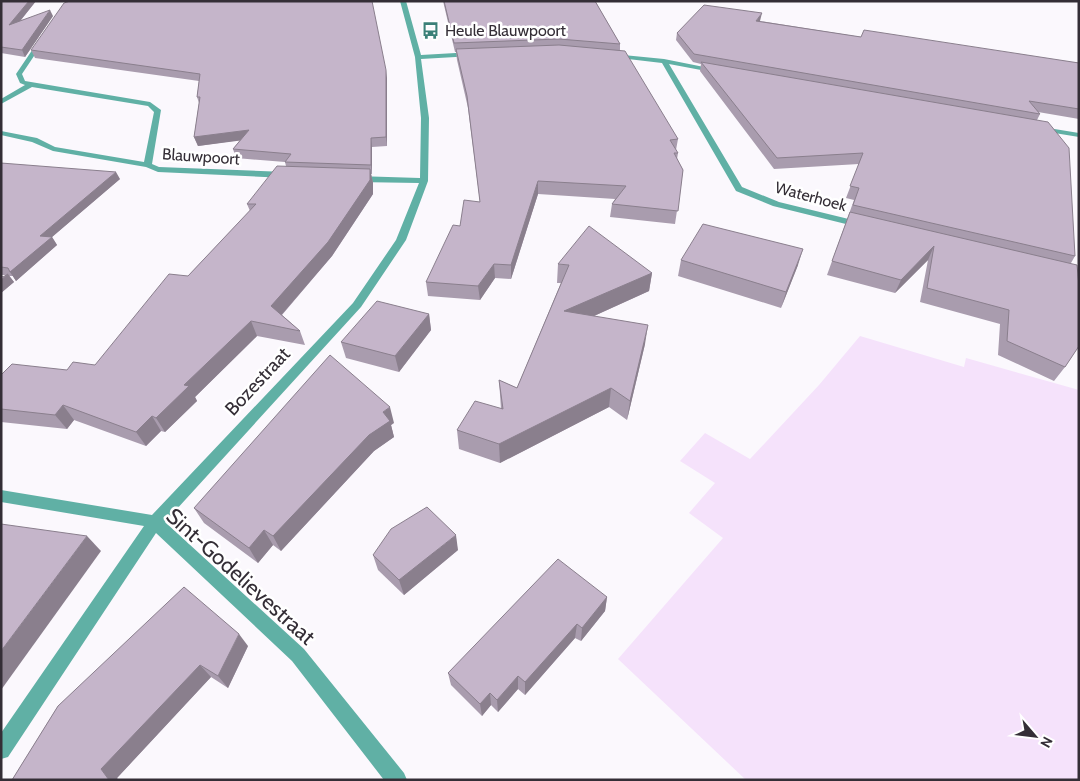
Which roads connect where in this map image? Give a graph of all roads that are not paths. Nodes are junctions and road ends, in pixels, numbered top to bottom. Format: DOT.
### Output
graph roads {
  1 [pos="403,1"];
  2 [pos="46,34"];
  3 [pos="482,54"];
  4 [pos="601,55"];
  5 [pos="418,57"];
  6 [pos="664,62"];
  7 [pos="729,73"];
  8 [pos="32,85"];
  9 [pos="1,102"];
  10 [pos="1030,127"];
  11 [pos="1,133"];
  12 [pos="1079,135"];
  13 [pos="148,165"];
  14 [pos="297,176"];
  15 [pos="347,178"];
  16 [pos="424,181"];
  17 [pos="871,227"];
  18 [pos="1,496"];
  19 [pos="155,522"];
  20 [pos="1,750"];
  21 [pos="397,780"];
  1 -- 5 [label="street, Bozestraat"];
  2 -- 8 [label="street"];
  3 -- 5 [label="street"];
  4 -- 6 [label="street"];
  5 -- 16 [label="street, Bozestraat"];
  6 -- 7 [label="street"];
  6 -- 17 [label="street, Waterhoek"];
  8 -- 9 [label="street"];
  8 -- 13 [label="street, Blauwpoort"];
  10 -- 12 [label="street"];
  11 -- 13 [label="street"];
  13 -- 14 [label="street, Blauwpoort"];
  15 -- 16 [label="street"];
  16 -- 19 [label="street, Bozestraat"];
  18 -- 19 [label="street, Sint-Godelievestraat"];
  19 -- 20 [label="street, Bozestraat"];
  19 -- 21 [label="street, Sint-Godelievestraat"];
}
